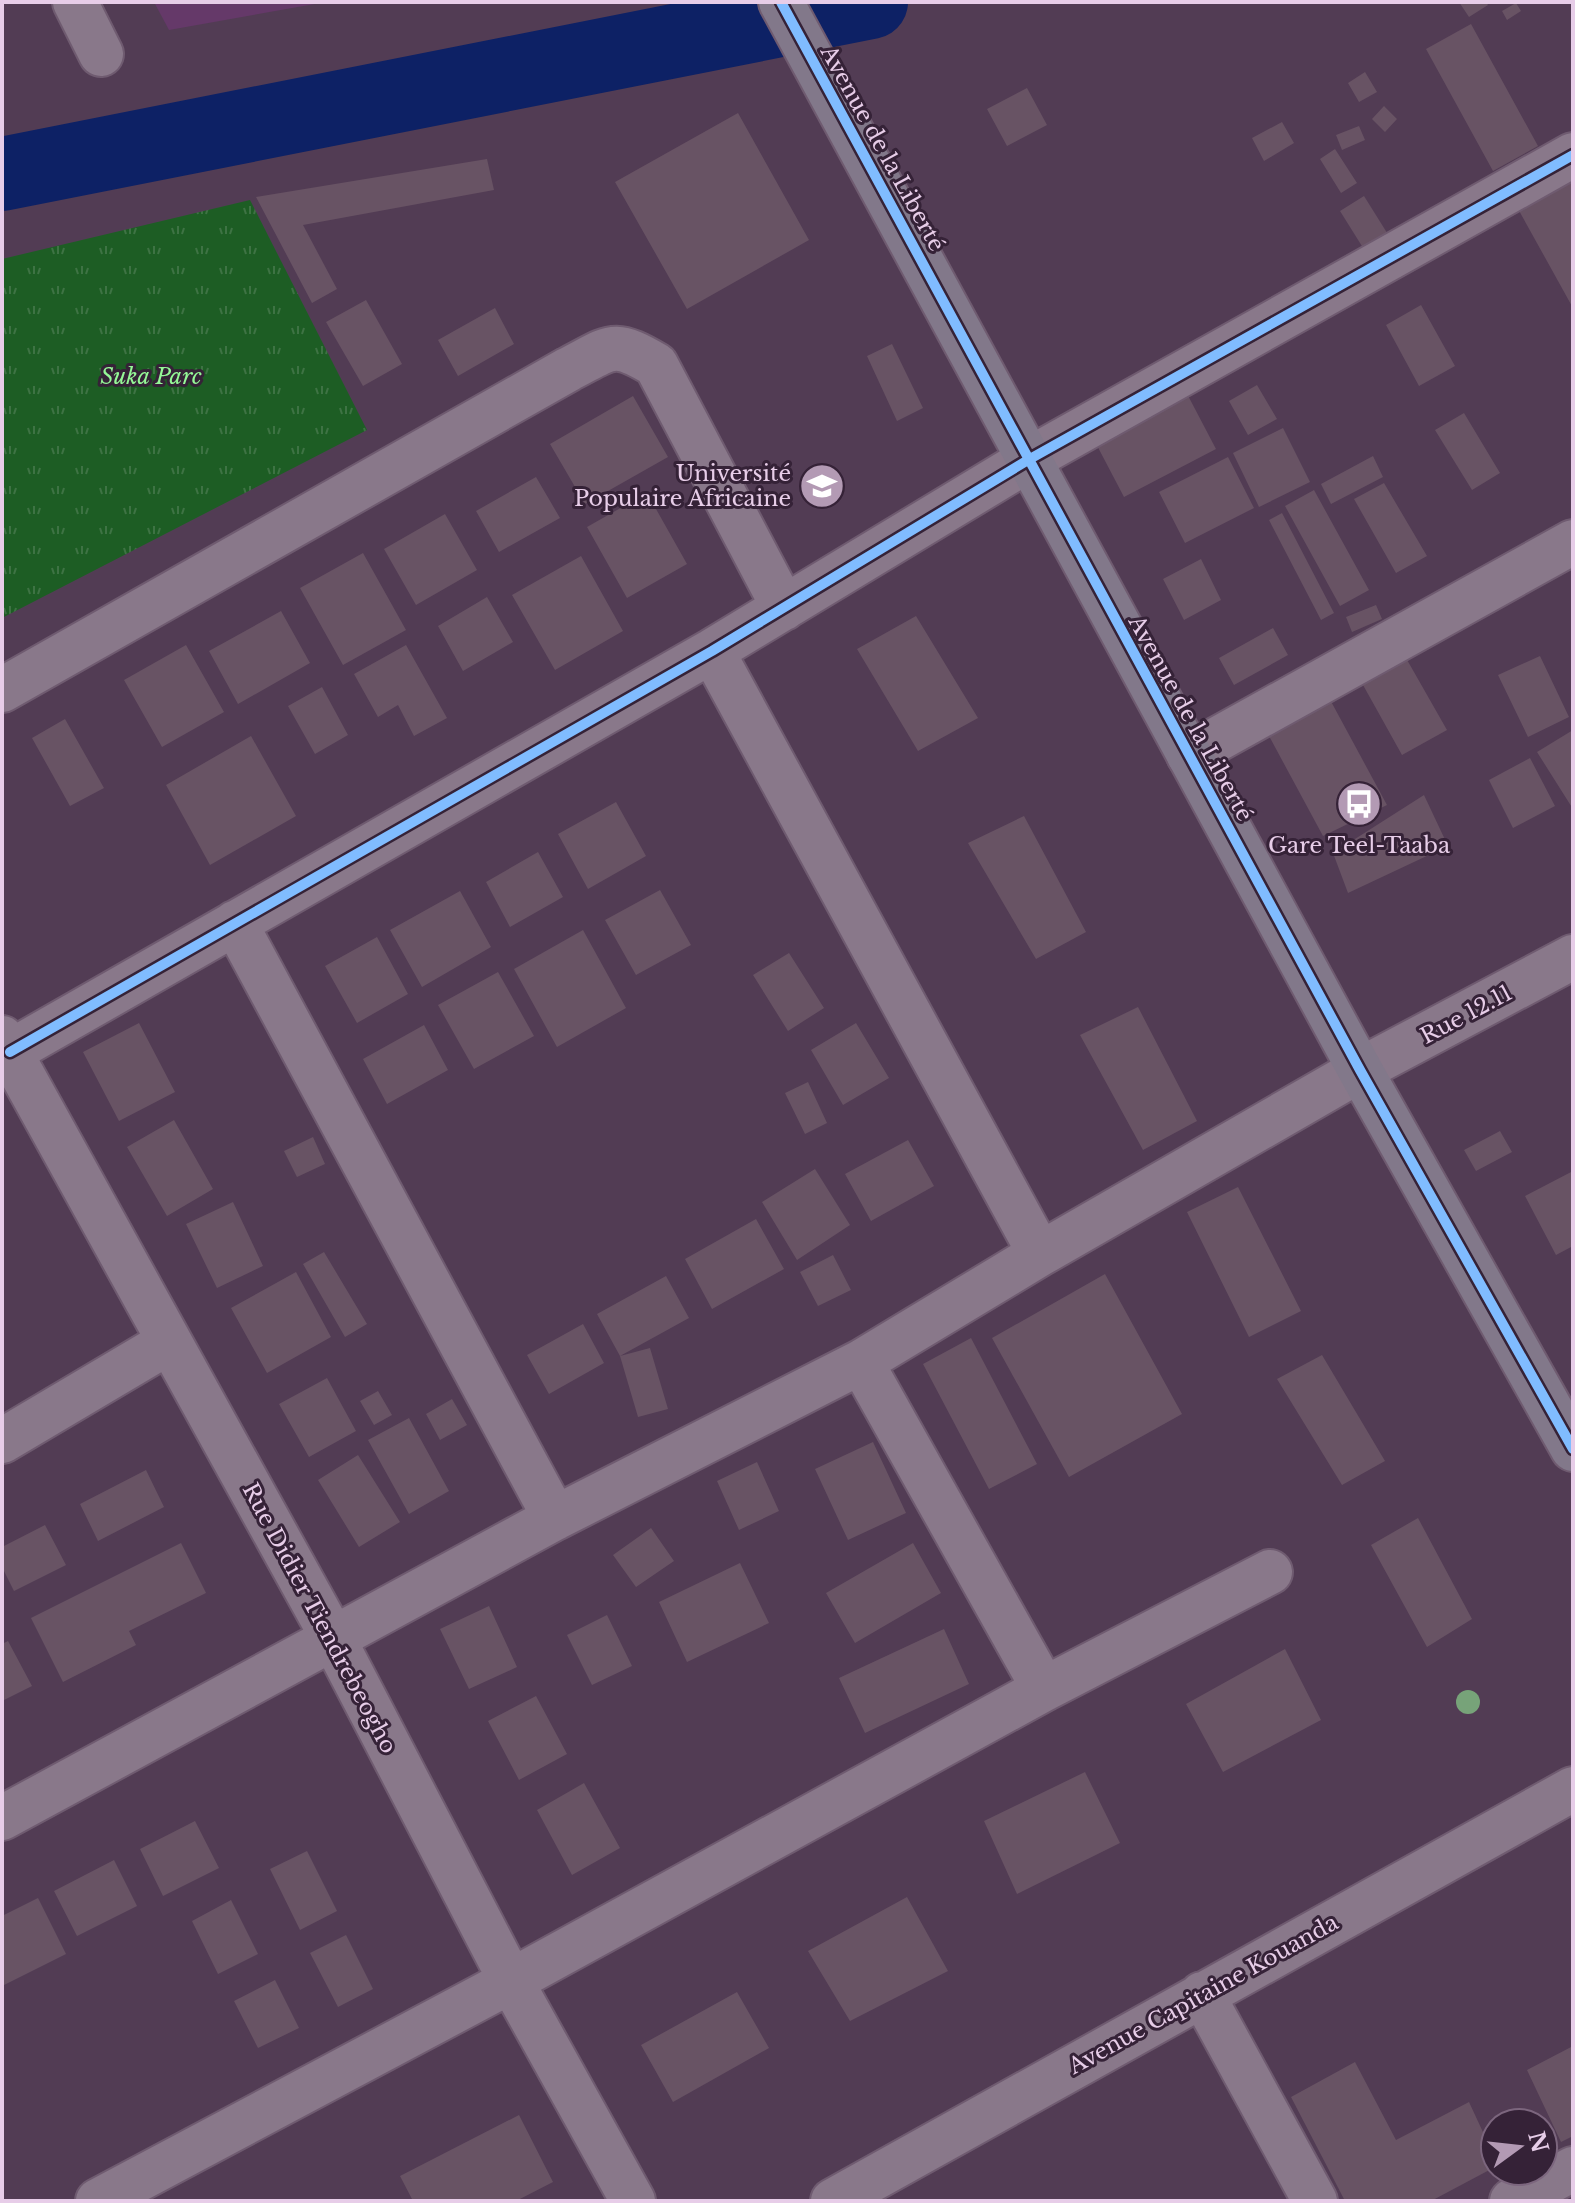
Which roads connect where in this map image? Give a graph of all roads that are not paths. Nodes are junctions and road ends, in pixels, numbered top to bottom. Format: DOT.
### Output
graph roads {
  1 [pos="75,2"];
  2 [pos="781,2"];
  3 [pos="101,54"];
  4 [pos="1573,155"];
  5 [pos="1028,460"];
  6 [pos="1573,542"];
  7 [pos="784,608"];
  8 [pos="712,651"];
  9 [pos="2,690"];
  10 [pos="1189,755"];
  11 [pos="235,923"];
  12 [pos="1573,957"];
  13 [pos="6,1045"];
  14 [pos="1360,1070"];
  15 [pos="1040,1254"];
  16 [pos="169,1342"];
  17 [pos="861,1362"];
  18 [pos="2,1441"];
  19 [pos="1573,1449"];
  20 [pos="555,1518"];
  21 [pos="1270,1572"];
  22 [pos="333,1638"];
  23 [pos="1044,1689"];
  24 [pos="1570,1797"];
  25 [pos="2,1818"];
  26 [pos="511,1981"];
  27 [pos="1202,1994"];
  28 [pos="1573,2169"];
  29 [pos="98,2201"];
  30 [pos="633,2201"];
  31 [pos="833,2201"];
  32 [pos="1315,2201"];
  33 [pos="1512,2201"];
  1 -- 3 [label="street"];
  2 -- 5 [label="main road, Avenue de la Liberté"];
  4 -- 5 [label="street"];
  5 -- 7 [label="street"];
  5 -- 10 [label="main road, Avenue de la Liberté"];
  6 -- 10 [label="street"];
  7 -- 8 [label="street"];
  7 -- 9 [label="street"];
  8 -- 11 [label="street"];
  8 -- 15 [label="street"];
  10 -- 14 [label="main road, Avenue de la Liberté"];
  11 -- 13 [label="street"];
  11 -- 20 [label="street"];
  12 -- 14 [label="street, Rue 12.11"];
  13 -- 16 [label="street, Rue Didier Tiendrebeogho"];
  14 -- 15 [label="street, Rue 12.11"];
  14 -- 19 [label="main road, Avenue de la Liberté"];
  15 -- 17 [label="street, Rue 12.11"];
  16 -- 18 [label="street"];
  16 -- 22 [label="street, Rue Didier Tiendrebeogho"];
  17 -- 20 [label="street, Rue 12.11"];
  17 -- 23 [label="street"];
  20 -- 22 [label="street, Rue 12.11"];
  21 -- 23 [label="street"];
  22 -- 25 [label="street, Rue 12.11"];
  22 -- 26 [label="street, Rue Didier Tiendrebeogho"];
  23 -- 26 [label="street"];
  24 -- 27 [label="street, Avenue Capitaine Kouanda"];
  26 -- 29 [label="street"];
  26 -- 30 [label="street, Rue Didier Tiendrebeogho"];
  27 -- 31 [label="street, Avenue Capitaine Kouanda"];
  27 -- 32 [label="street"];
  28 -- 33 [label="street"];
}
